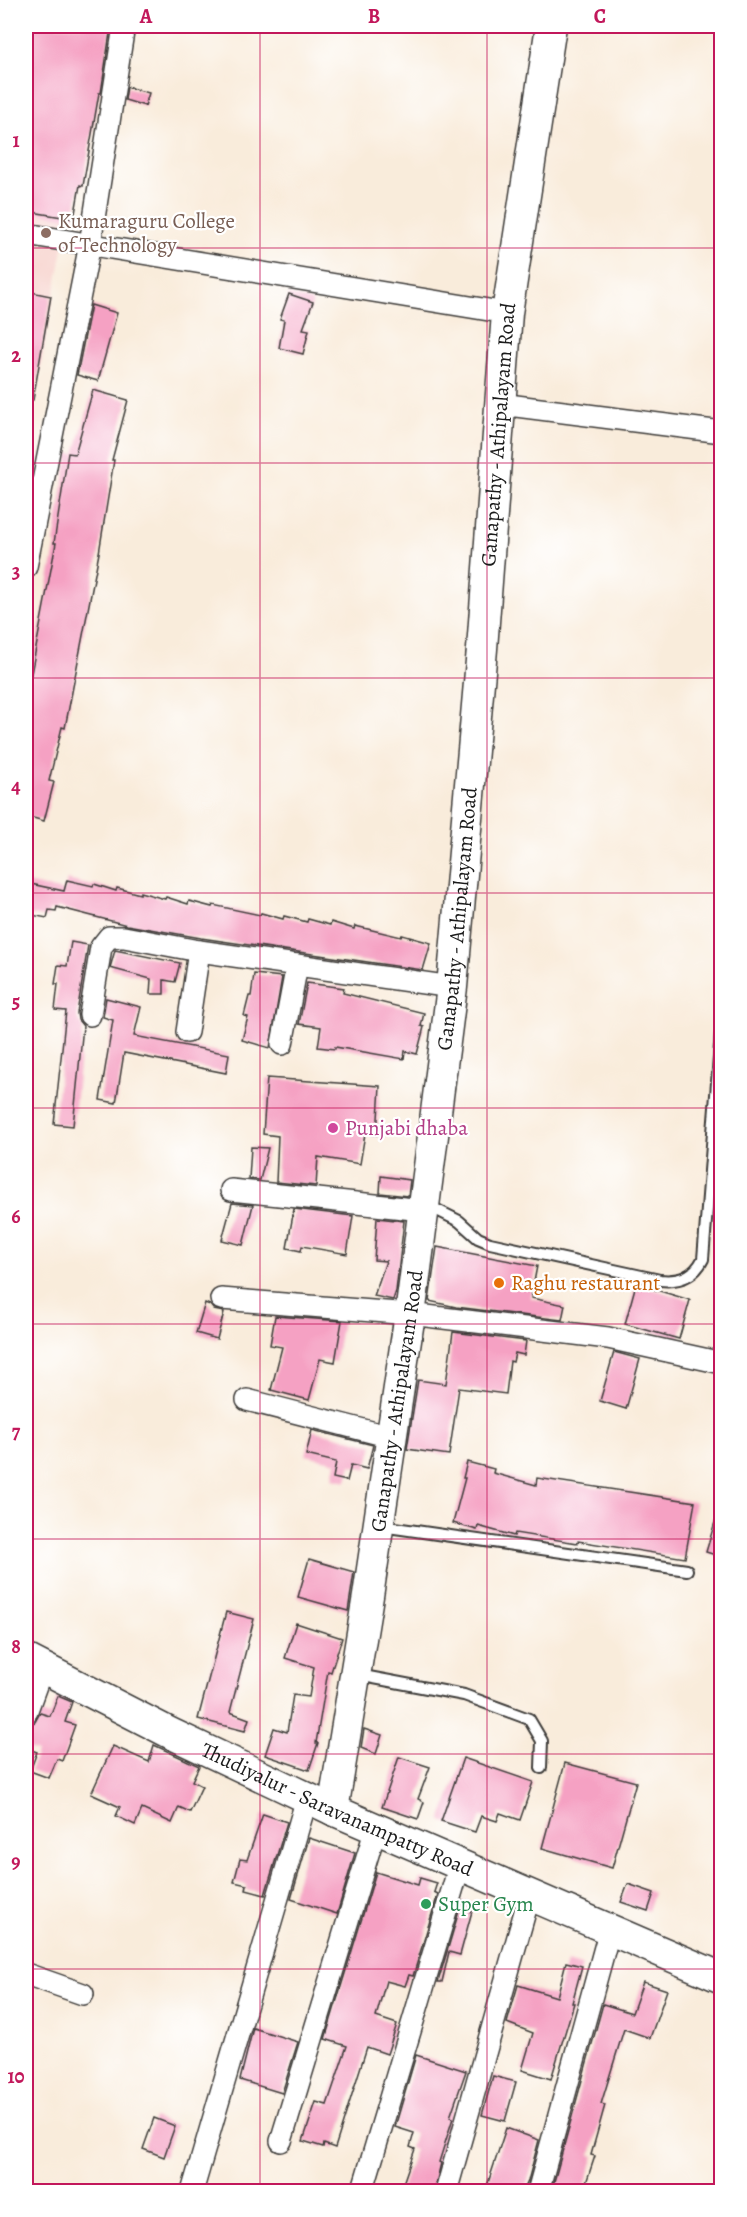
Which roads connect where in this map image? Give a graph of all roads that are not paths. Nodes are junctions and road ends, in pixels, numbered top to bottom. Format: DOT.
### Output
graph roads {
  1 [pos="124,26"];
  2 [pos="551,26"];
  3 [pos="26,234"];
  4 [pos="90,244"];
  5 [pos="507,313"];
  6 [pos="500,404"];
  7 [pos="722,432"];
  8 [pos="26,567"];
  9 [pos="200,951"];
  10 [pos="297,965"];
  11 [pos="452,987"];
  12 [pos="90,1015"];
  13 [pos="722,1019"];
  14 [pos="187,1032"];
  15 [pos="282,1044"];
  16 [pos="231,1191"];
  17 [pos="424,1207"];
  18 [pos="221,1299"];
  19 [pos="410,1314"];
  20 [pos="722,1363"];
  21 [pos="247,1400"];
  22 [pos="391,1437"];
  23 [pos="378,1526"];
  24 [pos="687,1570"];
  25 [pos="34,1664"];
  26 [pos="355,1674"];
  27 [pos="26,1713"];
  28 [pos="542,1768"];
  29 [pos="320,1804"];
  30 [pos="376,1828"];
  31 [pos="460,1864"];
  32 [pos="530,1894"];
  33 [pos="610,1929"];
  34 [pos="26,1974"];
  35 [pos="722,1978"];
  36 [pos="83,1994"];
  37 [pos="281,2141"];
  38 [pos="192,2192"];
  39 [pos="362,2192"];
  40 [pos="446,2192"];
  41 [pos="538,2192"];
  1 -- 4 [label="street"];
  2 -- 5 [label="main road, Ganapathy - Athipalayam Road"];
  3 -- 4 [label="street"];
  4 -- 5 [label="street"];
  4 -- 8 [label="street"];
  5 -- 6 [label="main road, Ganapathy - Athipalayam Road"];
  6 -- 7 [label="street"];
  6 -- 11 [label="main road, Ganapathy - Athipalayam Road"];
  9 -- 10 [label="street"];
  9 -- 12 [label="street"];
  9 -- 14 [label="street"];
  10 -- 11 [label="street"];
  10 -- 15 [label="street"];
  11 -- 17 [label="main road, Ganapathy - Athipalayam Road"];
  13 -- 17 [label="lane"];
  16 -- 17 [label="street"];
  17 -- 19 [label="main road, Ganapathy - Athipalayam Road"];
  18 -- 19 [label="street"];
  19 -- 20 [label="street"];
  19 -- 22 [label="main road, Ganapathy - Athipalayam Road"];
  21 -- 22 [label="street"];
  22 -- 23 [label="main road, Ganapathy - Athipalayam Road"];
  23 -- 24 [label="lane"];
  23 -- 26 [label="main road, Ganapathy - Athipalayam Road"];
  25 -- 27 [label="street"];
  25 -- 29 [label="main road, Thudiyalur - Saravanampatty Road"];
  26 -- 28 [label="lane"];
  26 -- 29 [label="main road, Ganapathy - Athipalayam Road"];
  29 -- 30 [label="main road, Thudiyalur - Saravanampatty Road"];
  29 -- 38 [label="street"];
  30 -- 31 [label="main road, Thudiyalur - Saravanampatty Road"];
  30 -- 37 [label="street"];
  31 -- 32 [label="main road, Thudiyalur - Saravanampatty Road"];
  31 -- 39 [label="street"];
  32 -- 33 [label="main road, Thudiyalur - Saravanampatty Road"];
  32 -- 40 [label="street"];
  33 -- 35 [label="main road, Thudiyalur - Saravanampatty Road"];
  33 -- 41 [label="street"];
  34 -- 36 [label="street"];
}
